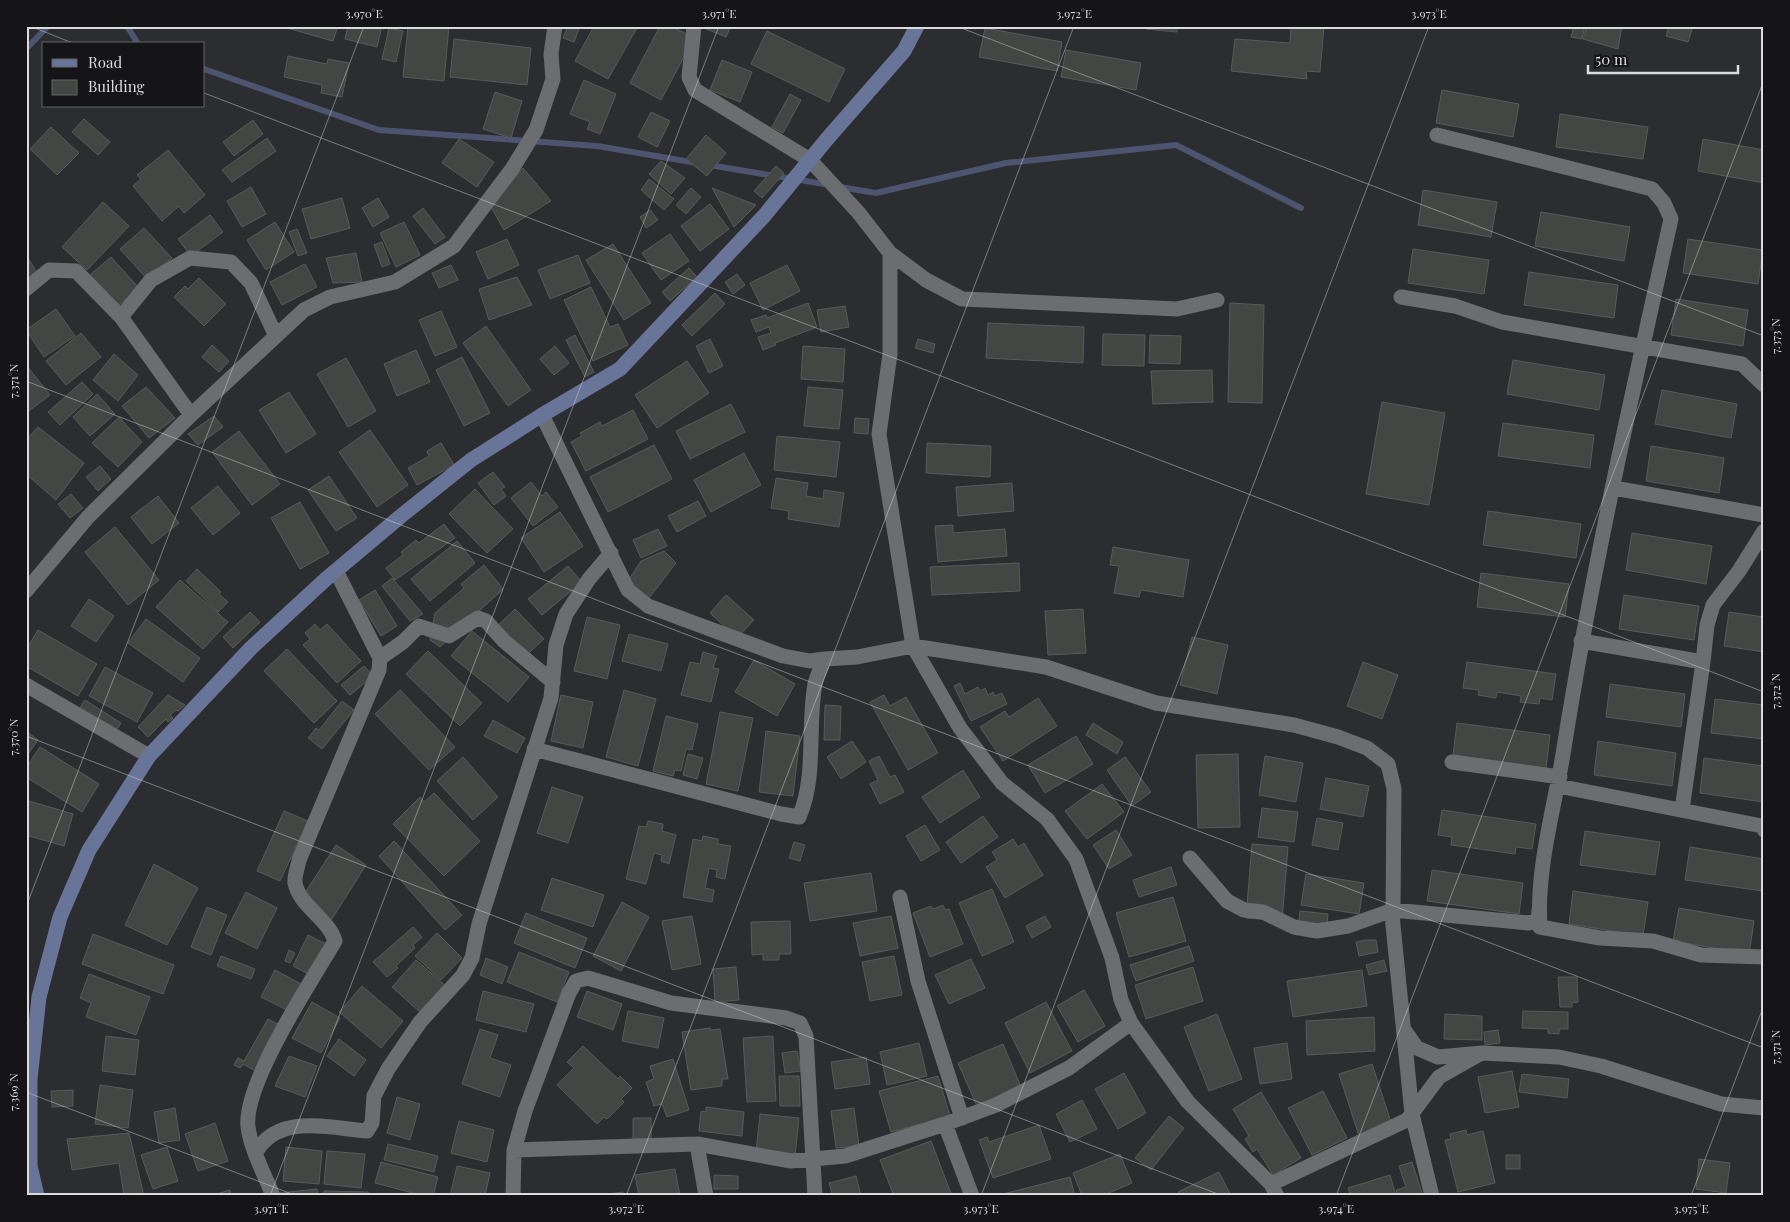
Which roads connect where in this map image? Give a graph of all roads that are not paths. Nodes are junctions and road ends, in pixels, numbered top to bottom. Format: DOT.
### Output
graph roads {
  1 [pos="555,26"];
  2 [pos="694,26"];
  3 [pos="917,26"];
  4 [pos="1436,135"];
  5 [pos="810,160"];
  6 [pos="890,252"];
  7 [pos="26,289"];
  8 [pos="1401,297"];
  9 [pos="1217,300"];
  10 [pos="121,317"];
  11 [pos="276,336"];
  12 [pos="1643,346"];
  13 [pos="1764,385"];
  14 [pos="542,414"];
  15 [pos="191,415"];
  16 [pos="1614,488"];
  17 [pos="1764,516"];
  18 [pos="1764,531"];
  19 [pos="611,553"];
  20 [pos="336,571"];
  21 [pos="26,592"];
  22 [pos="1581,641"];
  23 [pos="913,646"];
  24 [pos="380,658"];
  25 [pos="825,659"];
  26 [pos="1703,662"];
  27 [pos="553,682"];
  28 [pos="26,685"];
  29 [pos="534,749"];
  30 [pos="150,756"];
  31 [pos="1452,762"];
  32 [pos="1559,781"];
  33 [pos="1682,810"];
  34 [pos="1764,830"];
  35 [pos="1190,858"];
  36 [pos="900,897"];
  37 [pos="1393,910"];
  38 [pos="1539,910"];
  39 [pos="1764,957"];
  40 [pos="1131,1023"];
  41 [pos="1404,1030"];
  42 [pos="1482,1053"];
  43 [pos="1764,1108"];
  44 [pos="1412,1114"];
  45 [pos="962,1118"];
  46 [pos="945,1124"];
  47 [pos="697,1144"];
  48 [pos="514,1150"];
  49 [pos="256,1152"];
  50 [pos="813,1159"];
  51 [pos="1274,1190"];
  52 [pos="37,1196"];
  53 [pos="273,1196"];
  54 [pos="513,1196"];
  55 [pos="706,1196"];
  56 [pos="815,1196"];
  57 [pos="972,1196"];
  58 [pos="1432,1196"];
  1 -- 11 [label="street"];
  2 -- 5 [label="street"];
  3 -- 5 [label="main road"];
  4 -- 12 [label="street"];
  5 -- 6 [label="street"];
  5 -- 14 [label="main road"];
  6 -- 9 [label="street"];
  6 -- 23 [label="street"];
  7 -- 10 [label="street"];
  8 -- 12 [label="street"];
  10 -- 11 [label="street"];
  10 -- 15 [label="street"];
  11 -- 15 [label="street"];
  12 -- 13 [label="street"];
  12 -- 16 [label="street"];
  14 -- 19 [label="street"];
  14 -- 20 [label="main road"];
  15 -- 21 [label="street"];
  16 -- 17 [label="street"];
  16 -- 22 [label="street"];
  18 -- 26 [label="street"];
  19 -- 25 [label="street"];
  19 -- 27 [label="street"];
  20 -- 24 [label="street"];
  20 -- 30 [label="main road"];
  22 -- 26 [label="street"];
  22 -- 32 [label="street"];
  23 -- 25 [label="street"];
  23 -- 37 [label="street"];
  23 -- 40 [label="street"];
  24 -- 27 [label="street"];
  24 -- 49 [label="street"];
  25 -- 29 [label="street"];
  26 -- 33 [label="street"];
  27 -- 29 [label="street"];
  28 -- 30 [label="street"];
  29 -- 49 [label="street"];
  30 -- 52 [label="main road"];
  31 -- 32 [label="street"];
  32 -- 33 [label="street"];
  32 -- 38 [label="street"];
  33 -- 34 [label="street"];
  35 -- 37 [label="street"];
  36 -- 45 [label="street"];
  37 -- 38 [label="street"];
  37 -- 41 [label="street"];
  38 -- 39 [label="street"];
  40 -- 45 [label="street"];
  40 -- 51 [label="street"];
  41 -- 42 [label="street"];
  41 -- 44 [label="street"];
  42 -- 43 [label="street"];
  42 -- 44 [label="street"];
  44 -- 51 [label="street"];
  44 -- 58 [label="street"];
  45 -- 46 [label="street"];
  46 -- 50 [label="street"];
  46 -- 57 [label="street"];
  47 -- 48 [label="street"];
  47 -- 50 [label="street"];
  47 -- 55 [label="street"];
  48 -- 50 [label="street"];
  48 -- 54 [label="street"];
  49 -- 53 [label="street"];
  50 -- 56 [label="street"];
}
